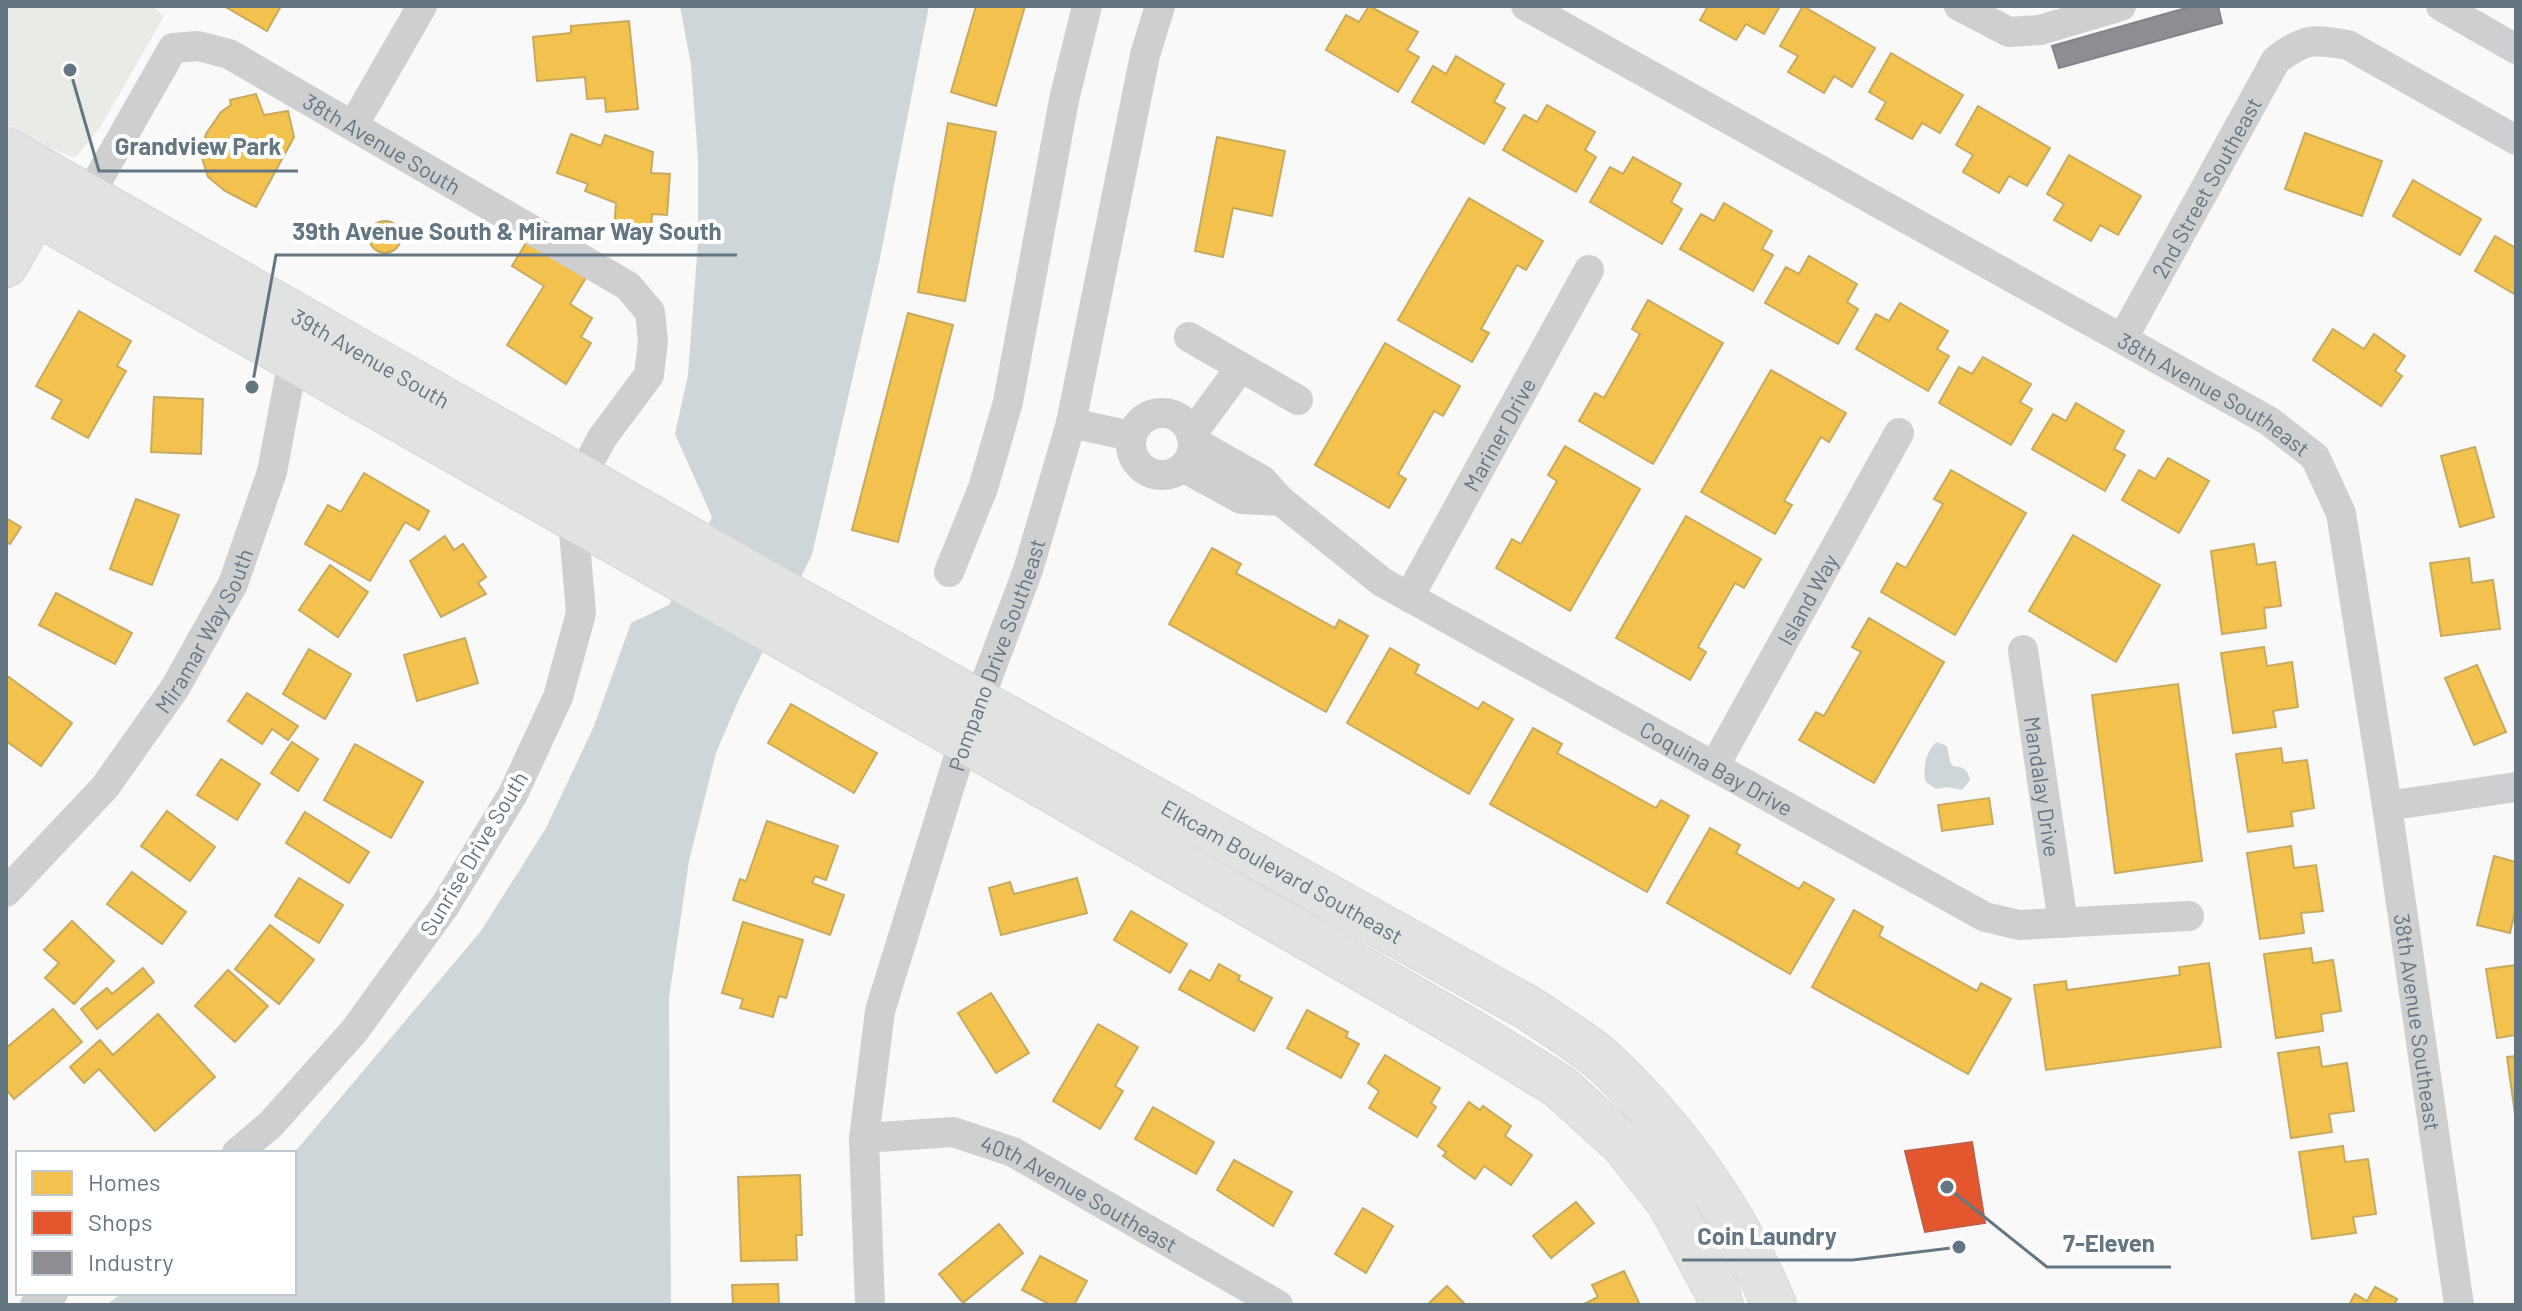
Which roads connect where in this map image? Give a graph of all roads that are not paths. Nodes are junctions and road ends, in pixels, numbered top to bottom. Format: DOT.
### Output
graph roads {
  1 [pos="422,6"];
  2 [pos="1087,6"];
  3 [pos="1160,6"];
  4 [pos="1526,6"];
  5 [pos="1959,6"];
  6 [pos="2121,6"];
  7 [pos="2441,6"];
  8 [pos="2516,49"];
  9 [pos="353,126"];
  10 [pos="2516,140"];
  11 [pos="6,150"];
  12 [pos="46,196"];
  13 [pos="6,265"];
  14 [pos="1589,270"];
  15 [pos="1189,337"];
  16 [pos="2123,338"];
  17 [pos="296,340"];
  18 [pos="1241,367"];
  19 [pos="1298,400"];
  20 [pos="1071,423"];
  21 [pos="1899,433"];
  22 [pos="1131,436"];
  23 [pos="1189,447"];
  24 [pos="577,498"];
  25 [pos="684,558"];
  26 [pos="949,572"];
  27 [pos="1409,597"];
  28 [pos="2023,650"];
  29 [pos="970,721"];
  30 [pos="1714,767"];
  31 [pos="2516,787"];
  32 [pos="2387,806"];
  33 [pos="1297,880"];
  34 [pos="6,892"];
  35 [pos="2189,916"];
  36 [pos="1276,920"];
  37 [pos="2063,923"];
  38 [pos="864,1138"];
  39 [pos="239,1151"];
  40 [pos="1687,1190"];
  41 [pos="870,1305"];
  42 [pos="1278,1305"];
  43 [pos="1721,1305"];
  44 [pos="1774,1305"];
  45 [pos="2459,1305"];
  1 -- 9 [label="street"];
  2 -- 26 [label="street"];
  3 -- 20 [label="street, Pompano Drive Southeast"];
  4 -- 16 [label="street, 38th Avenue Southeast"];
  5 -- 6 [label="street"];
  7 -- 8 [label="street"];
  9 -- 12 [label="street, 38th Avenue South"];
  9 -- 24 [label="street, 38th Avenue South"];
  10 -- 16 [label="street, 2nd Street Southeast"];
  11 -- 12 [label="street, 39th Avenue South"];
  12 -- 13 [label="street"];
  12 -- 17 [label="street, 39th Avenue South"];
  14 -- 27 [label="street, Mariner Drive"];
  15 -- 18 [label="street"];
  16 -- 32 [label="street, 38th Avenue Southeast"];
  17 -- 24 [label="street, 39th Avenue South"];
  17 -- 34 [label="street, Miramar Way South"];
  18 -- 19 [label="street"];
  18 -- 23 [label="street"];
  20 -- 22 [label="street"];
  20 -- 29 [label="street, Pompano Drive Southeast"];
  21 -- 30 [label="street, Island Way"];
  22 -- 23 [label="street, Coquina Bay Drive"];
  22 -- 23 [label="street"];
  23 -- 27 [label="street, Coquina Bay Drive"];
  24 -- 25 [label="street, 39th Avenue South"];
  24 -- 39 [label="street, Sunrise Drive South"];
  25 -- 29 [label="street, Elkcam Boulevard Southeast"];
  27 -- 30 [label="street, Coquina Bay Drive"];
  28 -- 37 [label="street, Mandalay Drive"];
  29 -- 33 [label="street, Elkcam Boulevard Southeast"];
  29 -- 36 [label="street, Elkcam Boulevard Southeast"];
  29 -- 38 [label="street, Pompano Drive Southeast"];
  30 -- 37 [label="street, Coquina Bay Drive"];
  31 -- 32 [label="street"];
  32 -- 45 [label="street, 38th Avenue Southeast"];
  33 -- 36 [label="street"];
  33 -- 40 [label="street, Elkcam Boulevard Southeast"];
  35 -- 37 [label="street, Coquina Bay Drive"];
  36 -- 40 [label="street, Elkcam Boulevard Southeast"];
  38 -- 41 [label="street, Pompano Drive Southeast"];
  38 -- 42 [label="street, 40th Avenue Southeast"];
  40 -- 43 [label="street, Elkcam Boulevard Southeast"];
  40 -- 44 [label="street, Elkcam Boulevard Southeast"];
}
